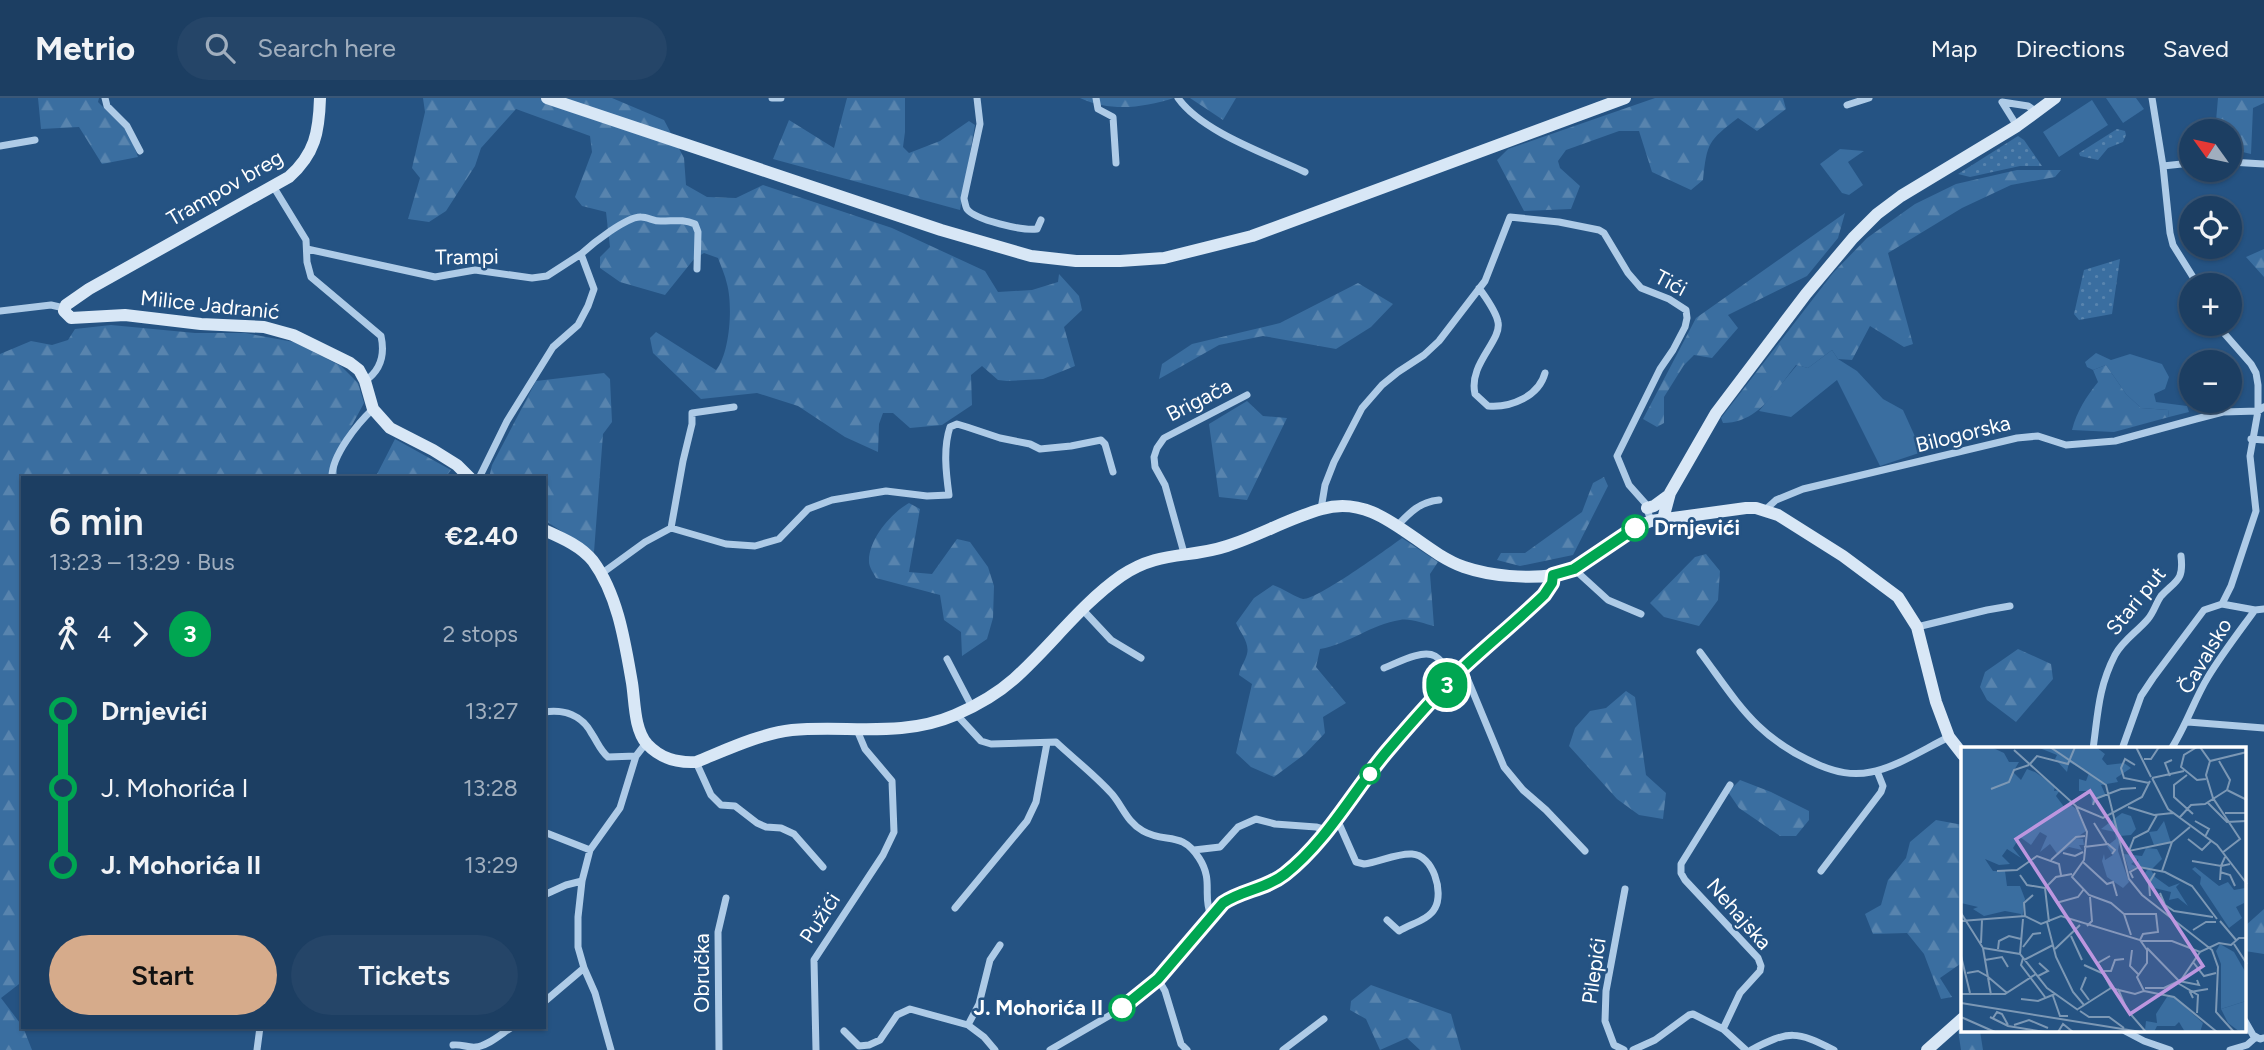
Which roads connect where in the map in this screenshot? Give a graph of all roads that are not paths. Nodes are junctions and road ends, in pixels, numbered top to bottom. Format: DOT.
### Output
graph roads {
  1 [pos="105,98"];
  2 [pos="320,98"];
  3 [pos="547,98"];
  4 [pos="772,98"];
  5 [pos="781,98"];
  6 [pos="977,98"];
  7 [pos="1096,98"];
  8 [pos="1178,98"];
  9 [pos="1625,98"];
  10 [pos="1869,98"];
  11 [pos="1993,98"];
  12 [pos="2056,98"];
  13 [pos="2152,98"];
  14 [pos="2002,102"];
  15 [pos="1847,106"];
  16 [pos="2037,112"];
  17 [pos="2017,126"];
  18 [pos="35,140"];
  19 [pos="0,146"];
  20 [pos="140,151"];
  21 [pos="1116,163"];
  22 [pos="2242,163"];
  23 [pos="2179,164"];
  24 [pos="2264,164"];
  25 [pos="2163,166"];
  26 [pos="1306,172"];
  27 [pos="273,186"];
  28 [pos="1041,220"];
  29 [pos="307,249"];
  30 [pos="581,254"];
  31 [pos="697,269"];
  32 [pos="2190,273"];
  33 [pos="1479,288"];
  34 [pos="64,308"];
  35 [pos="0,311"];
  36 [pos="2226,336"];
  37 [pos="1545,373"];
  38 [pos="365,381"];
  39 [pos="1247,396"];
  40 [pos="734,407"];
  41 [pos="373,409"];
  42 [pos="2261,409"];
  43 [pos="2251,439"];
  44 [pos="2264,440"];
  45 [pos="1113,472"];
  46 [pos="332,476"];
  47 [pos="468,476"];
  48 [pos="480,476"];
  49 [pos="1669,494"];
  50 [pos="1439,500"];
  51 [pos="1647,508"];
  52 [pos="1321,509"];
  53 [pos="1765,510"];
  54 [pos="1657,520"];
  55 [pos="1397,526"];
  56 [pos="671,528"];
  57 [pos="546,531"];
  58 [pos="1184,553"];
  59 [pos="2181,556"];
  60 [pos="1574,569"];
  61 [pos="601,574"];
  62 [pos="1553,575"];
  63 [pos="2222,604"];
  64 [pos="2010,606"];
  65 [pos="1082,608"];
  66 [pos="2255,610"];
  67 [pos="2264,610"];
  68 [pos="1641,614"];
  69 [pos="1917,628"];
  70 [pos="1700,652"];
  71 [pos="947,659"];
  72 [pos="1141,659"];
  73 [pos="1384,668"];
  74 [pos="1463,668"];
  75 [pos="1454,678"];
  76 [pos="972,707"];
  77 [pos="546,712"];
  78 [pos="956,715"];
  79 [pos="2188,722"];
  80 [pos="2264,728"];
  81 [pos="857,730"];
  82 [pos="1949,737"];
  83 [pos="646,743"];
  84 [pos="1047,743"];
  85 [pos="2093,747"];
  86 [pos="2123,747"];
  87 [pos="2172,747"];
  88 [pos="1961,752"];
  89 [pos="636,757"];
  90 [pos="696,762"];
  91 [pos="1877,771"];
  92 [pos="1730,785"];
  93 [pos="1337,819"];
  94 [pos="1327,830"];
  95 [pos="546,833"];
  96 [pos="590,850"];
  97 [pos="1194,850"];
  98 [pos="1585,851"];
  99 [pos="823,867"];
  100 [pos="1821,871"];
  101 [pos="582,881"];
  102 [pos="1625,889"];
  103 [pos="546,894"];
  104 [pos="726,898"];
  105 [pos="955,908"];
  106 [pos="1211,916"];
  107 [pos="1387,920"];
  108 [pos="1000,945"];
  109 [pos="584,968"];
  110 [pos="1158,979"];
  111 [pos="546,1000"];
  112 [pos="1325,1019"];
  113 [pos="1961,1020"];
  114 [pos="2246,1022"];
  115 [pos="968,1025"];
  116 [pos="260,1029"];
  117 [pos="509,1029"];
  118 [pos="1723,1029"];
  119 [pos="844,1031"];
  120 [pos="2127,1032"];
  121 [pos="2260,1037"];
  122 [pos="453,1045"];
  123 [pos="1610,1048"];
  124 [pos="257,1050"];
  125 [pos="611,1050"];
  126 [pos="719,1050"];
  127 [pos="816,1050"];
  128 [pos="995,1050"];
  129 [pos="1050,1050"];
  130 [pos="1187,1050"];
  131 [pos="1283,1050"];
  132 [pos="1624,1050"];
  133 [pos="1633,1050"];
  134 [pos="1749,1050"];
  135 [pos="1834,1050"];
  136 [pos="1927,1050"];
  137 [pos="2170,1050"];
  138 [pos="2230,1050"];
  1 -- 20 [label="street"];
  2 -- 27 [label="street, Trampov breg"];
  3 -- 9 [label="street"];
  4 -- 5 [label="street"];
  6 -- 28 [label="street"];
  7 -- 21 [label="street"];
  8 -- 26 [label="street"];
  10 -- 15 [label="street"];
  11 -- 14 [label="street"];
  12 -- 16 [label="street"];
  13 -- 25 [label="street"];
  14 -- 16 [label="street"];
  14 -- 17 [label="street"];
  16 -- 17 [label="street"];
  17 -- 49 [label="street"];
  18 -- 19 [label="street"];
  22 -- 24 [label="street"];
  23 -- 25 [label="street"];
  25 -- 32 [label="street"];
  27 -- 29 [label="street"];
  27 -- 34 [label="street, Trampov breg"];
  29 -- 30 [label="street, Trampi"];
  29 -- 38 [label="street"];
  30 -- 31 [label="street"];
  30 -- 48 [label="street"];
  33 -- 37 [label="street"];
  33 -- 51 [label="street, Tići"];
  33 -- 52 [label="street, Tići"];
  34 -- 35 [label="street"];
  34 -- 38 [label="street, Milice Jadranić"];
  36 -- 42 [label="street"];
  38 -- 41 [label="street, Milice Jadranić"];
  39 -- 58 [label="street, Brigača"];
  40 -- 56 [label="street"];
  41 -- 46 [label="street"];
  41 -- 47 [label="street"];
  42 -- 43 [label="street"];
  42 -- 53 [label="street, Bilogorska"];
  43 -- 44 [label="street"];
  43 -- 63 [label="street"];
  45 -- 56 [label="street"];
  49 -- 51 [label="street"];
  49 -- 54 [label="street"];
  50 -- 55 [label="street"];
  51 -- 54 [label="street, Tići"];
  52 -- 55 [label="street"];
  52 -- 58 [label="street"];
  53 -- 54 [label="street"];
  53 -- 69 [label="street"];
  54 -- 60 [label="street"];
  55 -- 62 [label="street"];
  56 -- 61 [label="street"];
  57 -- 61 [label="street"];
  58 -- 65 [label="street"];
  59 -- 85 [label="street, Stari put"];
  60 -- 62 [label="street"];
  60 -- 68 [label="street"];
  61 -- 83 [label="street"];
  62 -- 74 [label="street"];
  63 -- 66 [label="street, Čavalsko"];
  63 -- 86 [label="street"];
  64 -- 69 [label="street"];
  65 -- 72 [label="street"];
  65 -- 76 [label="street"];
  66 -- 67 [label="street, Čavalsko"];
  66 -- 79 [label="street, Čavalsko"];
  69 -- 82 [label="street"];
  70 -- 91 [label="street"];
  71 -- 76 [label="street"];
  73 -- 75 [label="street"];
  74 -- 75 [label="street"];
  74 -- 98 [label="street"];
  75 -- 93 [label="street"];
  76 -- 78 [label="street"];
  77 -- 89 [label="street"];
  78 -- 81 [label="street"];
  78 -- 84 [label="street"];
  79 -- 80 [label="street, Čavalsko"];
  79 -- 87 [label="street, Čavalsko"];
  81 -- 90 [label="street"];
  81 -- 127 [label="street, Pužići"];
  82 -- 88 [label="street"];
  82 -- 91 [label="street"];
  83 -- 89 [label="street"];
  83 -- 90 [label="street"];
  84 -- 97 [label="street"];
  84 -- 105 [label="street"];
  89 -- 96 [label="street"];
  90 -- 99 [label="street, Pužići"];
  91 -- 100 [label="street"];
  92 -- 118 [label="street, Nehajska"];
  93 -- 94 [label="street"];
  93 -- 107 [label="street"];
  94 -- 97 [label="street"];
  94 -- 106 [label="street"];
  95 -- 96 [label="street"];
  96 -- 101 [label="street"];
  97 -- 106 [label="street"];
  101 -- 103 [label="street"];
  101 -- 109 [label="street"];
  102 -- 123 [label="street, Pilepići"];
  104 -- 126 [label="street, Obručka"];
  106 -- 110 [label="street"];
  108 -- 115 [label="street"];
  109 -- 111 [label="street"];
  109 -- 125 [label="street"];
  110 -- 129 [label="street"];
  110 -- 130 [label="street"];
  112 -- 131 [label="street"];
  113 -- 136 [label="street"];
  114 -- 121 [label="street"];
  115 -- 119 [label="street"];
  115 -- 128 [label="street"];
  116 -- 124 [label="street"];
  117 -- 122 [label="street"];
  118 -- 133 [label="street"];
  118 -- 134 [label="street"];
  120 -- 137 [label="street"];
  121 -- 138 [label="street"];
  123 -- 132 [label="street, Pilepići"];
  134 -- 135 [label="street"];
}
